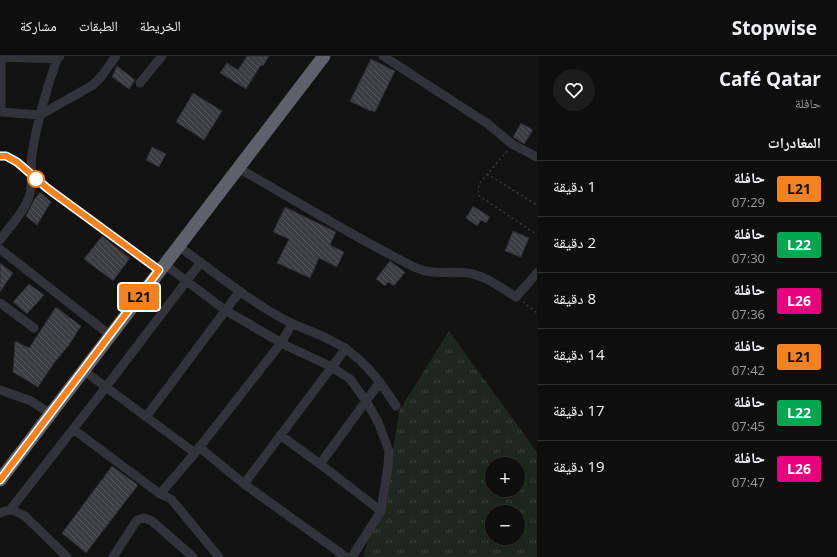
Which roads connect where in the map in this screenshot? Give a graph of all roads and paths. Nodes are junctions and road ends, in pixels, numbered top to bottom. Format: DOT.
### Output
graph roads {
  1 [pos="116,56"];
  2 [pos="162,56"];
  3 [pos="324,56"];
  4 [pos="383,56"];
  5 [pos="1,57"];
  6 [pos="58,58"];
  7 [pos="140,82"];
  8 [pos="1,112"];
  9 [pos="40,114"];
  10 [pos="512,144"];
  11 [pos="0,156"];
  12 [pos="537,157"];
  13 [pos="238,168"];
  14 [pos="487,174"];
  15 [pos="32,175"];
  16 [pos="537,205"];
  17 [pos="537,235"];
  18 [pos="0,240"];
  19 [pos="178,246"];
  20 [pos="0,249"];
  21 [pos="201,262"];
  22 [pos="161,267"];
  23 [pos="537,274"];
  24 [pos="186,281"];
  25 [pos="240,291"];
  26 [pos="516,297"];
  27 [pos="0,303"];
  28 [pos="225,310"];
  29 [pos="537,313"];
  30 [pos="292,324"];
  31 [pos="34,328"];
  32 [pos="110,335"];
  33 [pos="281,343"];
  34 [pos="346,348"];
  35 [pos="332,367"];
  36 [pos="83,370"];
  37 [pos="380,382"];
  38 [pos="106,387"];
  39 [pos="0,390"];
  40 [pos="366,401"];
  41 [pos="396,406"];
  42 [pos="51,414"];
  43 [pos="146,417"];
  44 [pos="73,429"];
  45 [pos="280,435"];
  46 [pos="197,450"];
  47 [pos="320,464"];
  48 [pos="0,480"];
  49 [pos="244,484"];
  50 [pos="160,494"];
  51 [pos="10,510"];
  52 [pos="381,511"];
  53 [pos="0,513"];
  54 [pos="67,557"];
  55 [pos="113,557"];
  56 [pos="193,557"];
  57 [pos="219,557"];
  58 [pos="346,557"];
  59 [pos="352,557"];
  1 -- 9 [label="street"];
  2 -- 7 [label="street"];
  3 -- 13 [label="highway"];
  4 -- 10 [label="street"];
  5 -- 6 [label="street"];
  5 -- 8 [label="street"];
  6 -- 9 [label="street"];
  8 -- 9 [label="street"];
  9 -- 15 [label="street"];
  10 -- 12 [label="street"];
  10 -- 14 [label="path"];
  11 -- 15 [label="street"];
  13 -- 19 [label="highway"];
  13 -- 26 [label="street"];
  14 -- 16 [label="path"];
  14 -- 17 [label="path"];
  15 -- 18 [label="street"];
  15 -- 22 [label="street"];
  19 -- 21 [label="street"];
  19 -- 22 [label="highway"];
  20 -- 32 [label="street"];
  21 -- 24 [label="street"];
  21 -- 25 [label="street"];
  22 -- 24 [label="street"];
  22 -- 32 [label="highway"];
  23 -- 26 [label="street"];
  24 -- 28 [label="street"];
  24 -- 38 [label="street"];
  25 -- 28 [label="street"];
  25 -- 30 [label="street"];
  26 -- 29 [label="path"];
  27 -- 31 [label="street"];
  28 -- 33 [label="street"];
  28 -- 43 [label="street"];
  30 -- 33 [label="street"];
  30 -- 34 [label="street"];
  32 -- 36 [label="highway"];
  33 -- 35 [label="street"];
  33 -- 46 [label="street"];
  34 -- 35 [label="street"];
  34 -- 37 [label="street"];
  35 -- 40 [label="street"];
  35 -- 45 [label="street"];
  36 -- 38 [label="street"];
  36 -- 42 [label="highway"];
  37 -- 40 [label="street"];
  37 -- 41 [label="street"];
  38 -- 43 [label="street"];
  38 -- 44 [label="street"];
  39 -- 42 [label="street"];
  40 -- 47 [label="street"];
  40 -- 52 [label="street"];
  42 -- 48 [label="highway"];
  43 -- 46 [label="street"];
  44 -- 50 [label="street"];
  44 -- 51 [label="street"];
  45 -- 47 [label="street"];
  45 -- 49 [label="street"];
  46 -- 49 [label="street"];
  46 -- 50 [label="street"];
  47 -- 52 [label="street"];
  49 -- 58 [label="street"];
  50 -- 57 [label="street"];
  51 -- 53 [label="street"];
  51 -- 54 [label="street"];
  52 -- 59 [label="street"];
  55 -- 56 [label="street"];
}
